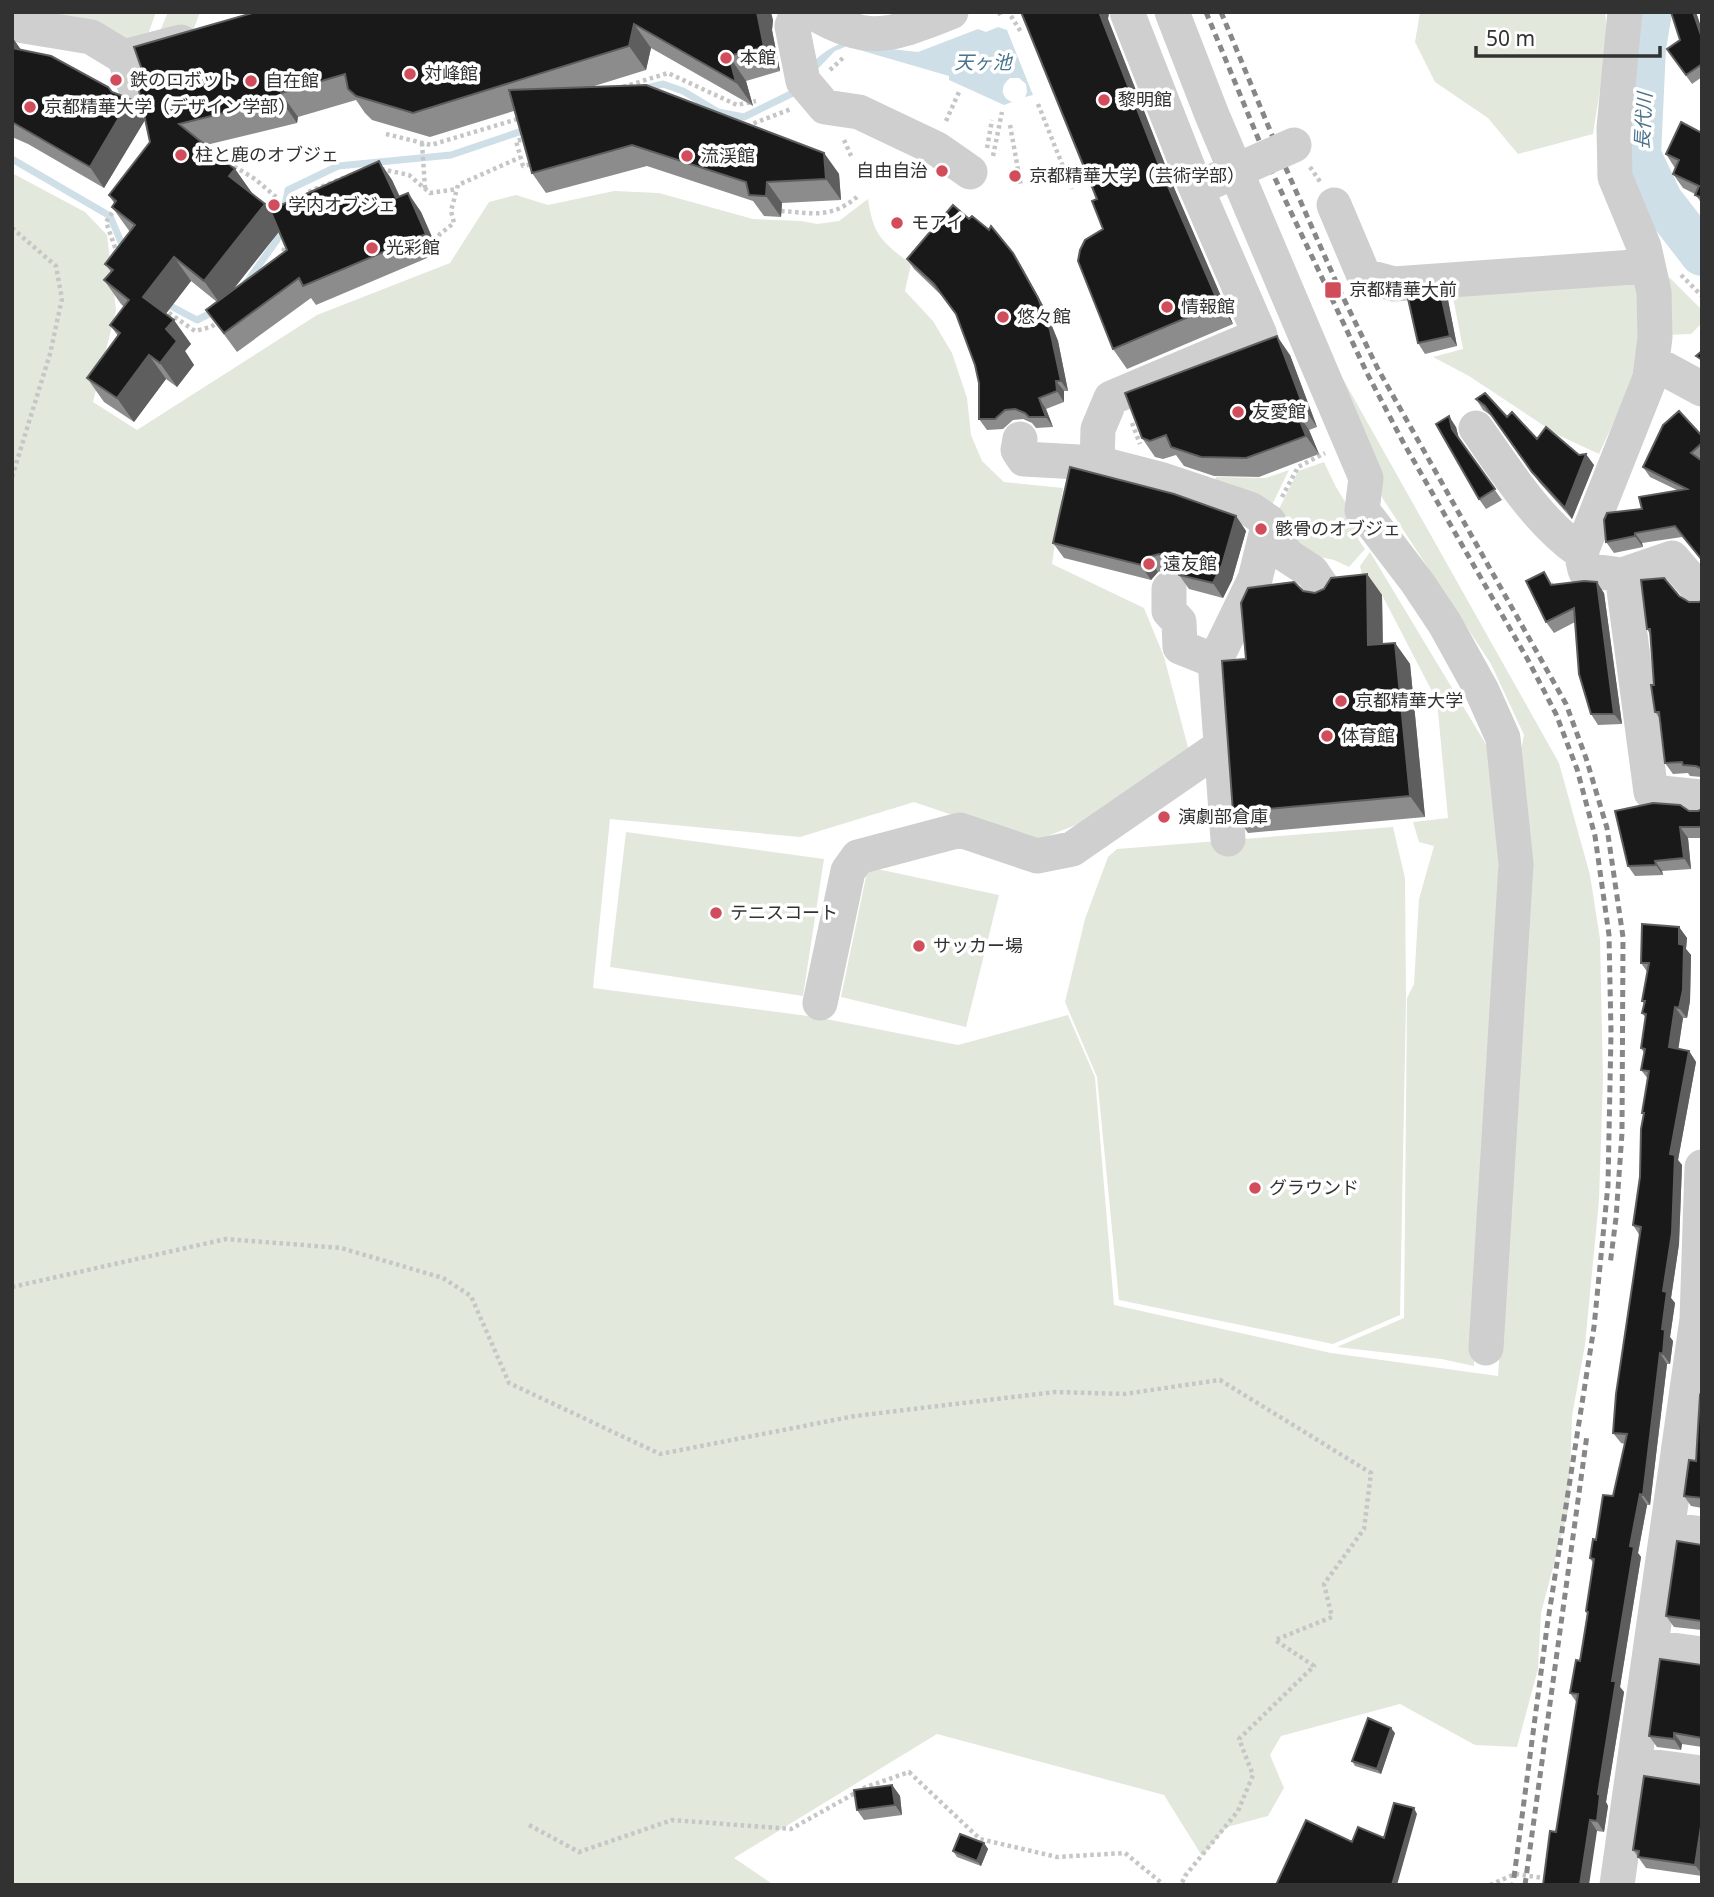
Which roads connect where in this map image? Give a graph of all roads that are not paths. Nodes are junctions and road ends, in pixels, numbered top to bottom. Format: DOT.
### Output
graph roads {
  1 [pos="796,12"];
  2 [pos="812,12"];
  3 [pos="951,12"];
  4 [pos="1127,12"];
  5 [pos="1172,12"];
  6 [pos="1625,12"];
  7 [pos="12,24"];
  8 [pos="208,34"];
  9 [pos="124,57"];
  10 [pos="139,97"];
  11 [pos="1294,145"];
  12 [pos="983,162"];
  13 [pos="1203,183"];
  14 [pos="1334,205"];
  15 [pos="1648,266"];
  16 [pos="1652,362"];
  17 [pos="1702,389"];
  18 [pos="1476,428"];
  19 [pos="1020,439"];
  20 [pos="1097,463"];
  21 [pos="1269,522"];
  22 [pos="1581,552"];
  23 [pos="1622,575"];
  24 [pos="1169,589"];
  25 [pos="1702,593"];
  26 [pos="1327,594"];
  27 [pos="1215,661"];
  28 [pos="1220,747"];
  29 [pos="1702,803"];
  30 [pos="1228,839"];
  31 [pos="820,1003"];
  32 [pos="1702,1167"];
  33 [pos="1699,1319"];
  34 [pos="1486,1348"];
  35 [pos="1668,1529"];
  36 [pos="1702,1534"];
  37 [pos="1651,1647"];
  38 [pos="1702,1654"];
  39 [pos="1634,1764"];
  40 [pos="1702,1773"];
  41 [pos="1617,1885"];
  1 -- 12 [label="street"];
  2 -- 3 [label="street"];
  4 -- 13 [label="street"];
  5 -- 34 [label="street"];
  6 -- 15 [label="street"];
  7 -- 9 [label="street"];
  8 -- 9 [label="street"];
  9 -- 10 [label="street"];
  11 -- 13 [label="street, bridge"];
  13 -- 20 [label="street"];
  14 -- 15 [label="street"];
  15 -- 16 [label="street"];
  16 -- 17 [label="street"];
  16 -- 22 [label="street"];
  18 -- 22 [label="street"];
  19 -- 20 [label="street"];
  20 -- 21 [label="street"];
  21 -- 26 [label="street"];
  21 -- 27 [label="street"];
  22 -- 23 [label="street"];
  23 -- 25 [label="street"];
  23 -- 29 [label="street"];
  24 -- 27 [label="street"];
  27 -- 28 [label="street"];
  28 -- 30 [label="street"];
  28 -- 31 [label="street"];
  32 -- 33 [label="street"];
  33 -- 35 [label="street"];
  35 -- 36 [label="street"];
  35 -- 37 [label="street"];
  37 -- 38 [label="street"];
  37 -- 39 [label="street"];
  39 -- 40 [label="street"];
  39 -- 41 [label="street"];
}
